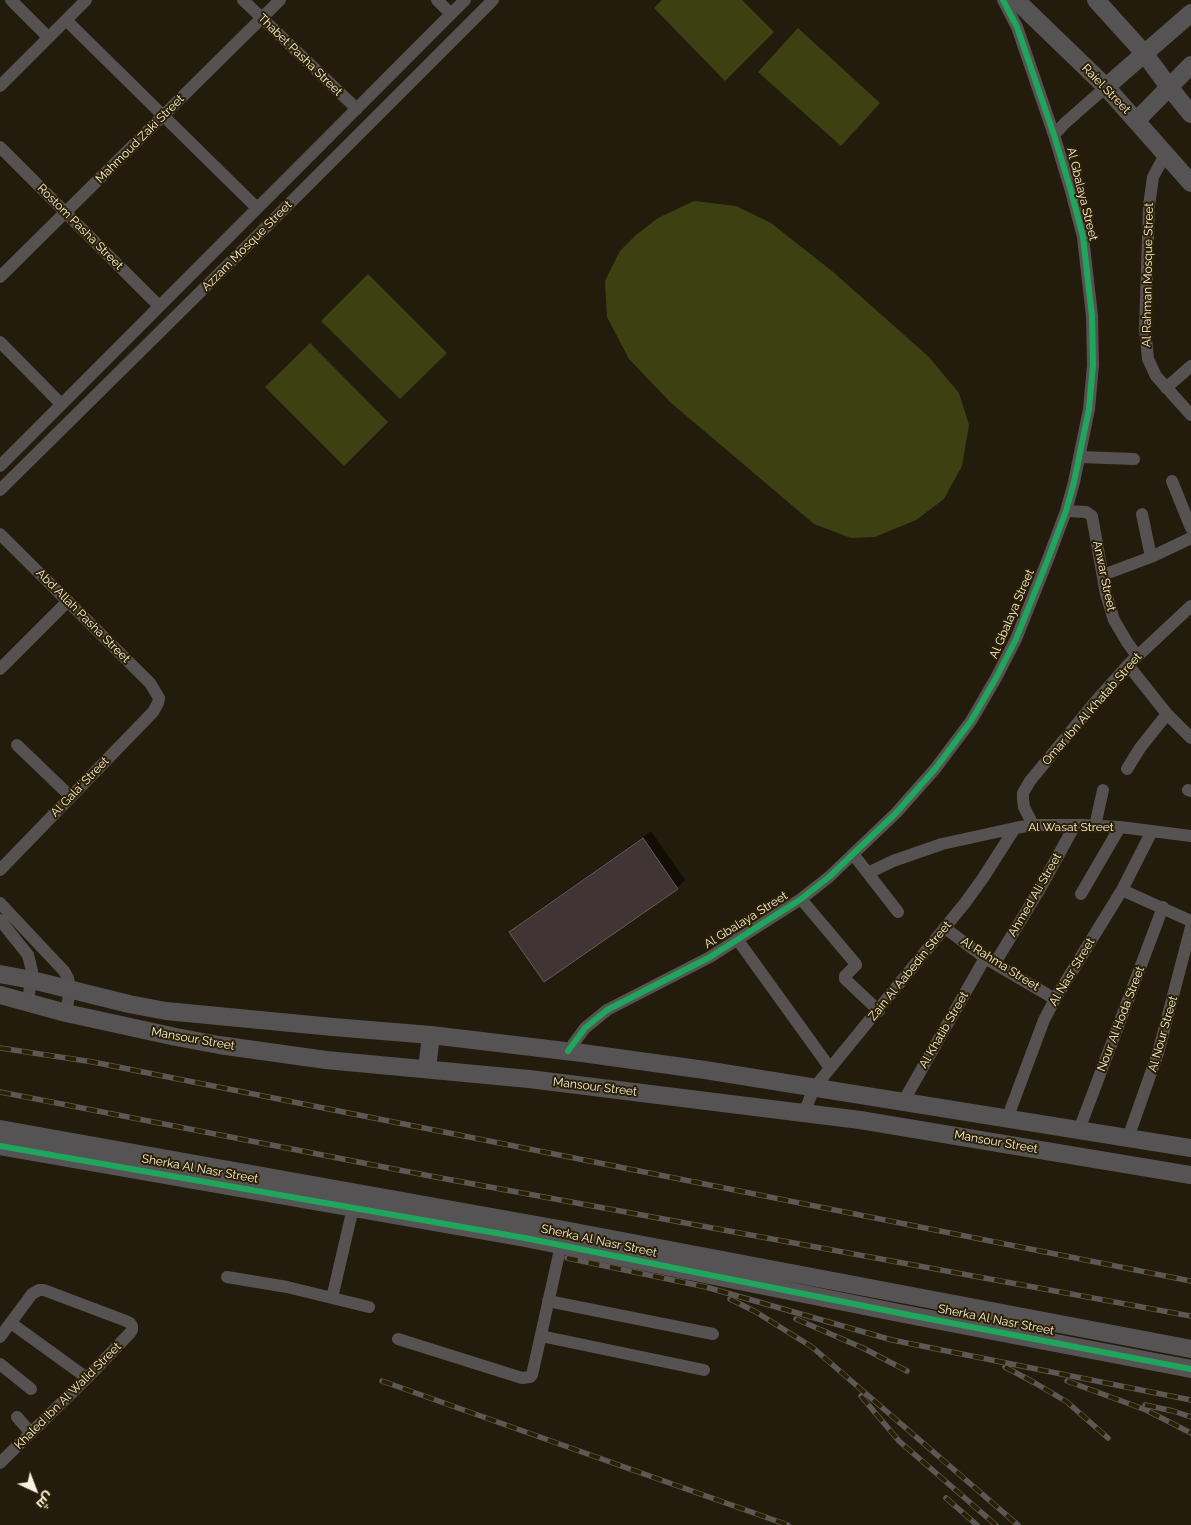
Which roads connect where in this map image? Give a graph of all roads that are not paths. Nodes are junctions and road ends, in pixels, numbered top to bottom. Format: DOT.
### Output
graph roads {
  1 [pos="11,0"];
  2 [pos="86,0"];
  3 [pos="243,0"];
  4 [pos="280,0"];
  5 [pos="437,0"];
  6 [pos="465,0"];
  7 [pos="493,0"];
  8 [pos="1003,0"];
  9 [pos="1016,0"];
  10 [pos="1096,0"];
  11 [pos="1191,13"];
  12 [pos="451,14"];
  13 [pos="261,18"];
  14 [pos="66,20"];
  15 [pos="48,38"];
  16 [pos="1144,53"];
  17 [pos="1191,65"];
  18 [pos="0,86"];
  19 [pos="1106,87"];
  20 [pos="1169,88"];
  21 [pos="357,109"];
  22 [pos="1191,114"];
  23 [pos="163,116"];
  24 [pos="1136,121"];
  25 [pos="1054,135"];
  26 [pos="0,147"];
  27 [pos="1166,153"];
  28 [pos="1191,182"];
  29 [pos="257,208"];
  30 [pos="66,213"];
  31 [pos="0,277"];
  32 [pos="159,306"];
  33 [pos="0,342"];
  34 [pos="1191,366"];
  35 [pos="1166,388"];
  36 [pos="61,404"];
  37 [pos="1191,415"];
  38 [pos="1080,457"];
  39 [pos="1134,459"];
  40 [pos="0,466"];
  41 [pos="1172,481"];
  42 [pos="0,490"];
  43 [pos="1066,511"];
  44 [pos="1142,514"];
  45 [pos="1191,528"];
  46 [pos="0,534"];
  47 [pos="1191,538"];
  48 [pos="1151,557"];
  49 [pos="1103,575"];
  50 [pos="68,601"];
  51 [pos="1189,611"];
  52 [pos="1132,661"];
  53 [pos="0,668"];
  54 [pos="158,703"];
  55 [pos="1167,714"];
  56 [pos="1191,738"];
  57 [pos="17,745"];
  58 [pos="1127,769"];
  59 [pos="1102,790"];
  60 [pos="70,796"];
  61 [pos="1033,825"];
  62 [pos="1075,825"];
  63 [pos="1095,826"];
  64 [pos="1120,827"];
  65 [pos="1015,828"];
  66 [pos="1152,831"];
  67 [pos="1191,836"];
  68 [pos="853,854"];
  69 [pos="0,870"];
  70 [pos="868,873"];
  71 [pos="1122,890"];
  72 [pos="1081,894"];
  73 [pos="801,899"];
  74 [pos="0,903"];
  75 [pos="1163,907"];
  76 [pos="898,912"];
  77 [pos="0,920"];
  78 [pos="1191,921"];
  79 [pos="1191,927"];
  80 [pos="945,928"];
  81 [pos="737,939"];
  82 [pos="990,960"];
  83 [pos="0,974"];
  84 [pos="32,980"];
  85 [pos="70,989"];
  86 [pos="0,995"];
  87 [pos="1055,999"];
  88 [pos="28,1002"];
  89 [pos="879,1011"];
  90 [pos="66,1013"];
  91 [pos="431,1035"];
  92 [pos="568,1051"];
  93 [pos="830,1068"];
  94 [pos="427,1069"];
  95 [pos="814,1088"];
  96 [pos="903,1102"];
  97 [pos="804,1113"];
  98 [pos="1007,1119"];
  99 [pos="0,1128"];
  100 [pos="1079,1130"];
  101 [pos="1128,1138"];
  102 [pos="0,1146"];
  103 [pos="1191,1148"];
  104 [pos="1191,1175"];
  105 [pos="353,1208"];
  106 [pos="561,1246"];
  107 [pos="227,1277"];
  108 [pos="332,1298"];
  109 [pos="548,1301"];
  110 [pos="369,1307"];
  111 [pos="11,1322"];
  112 [pos="713,1334"];
  113 [pos="541,1336"];
  114 [pos="0,1337"];
  115 [pos="398,1339"];
  116 [pos="1191,1349"];
  117 [pos="0,1364"];
  118 [pos="1191,1369"];
  119 [pos="704,1370"];
  120 [pos="87,1378"];
  121 [pos="31,1389"];
  122 [pos="17,1417"];
  123 [pos="32,1433"];
  124 [pos="0,1463"];
  1 -- 15 [label="street"];
  2 -- 14 [label="street"];
  3 -- 13 [label="street, Thabet Pasha Street"];
  4 -- 13 [label="street, Mahmoud Zaki Street"];
  5 -- 12 [label="street"];
  6 -- 12 [label="street, Azzam Mosque Street"];
  7 -- 42 [label="street, Azzam Mosque Street"];
  8 -- 25 [label="street, Al Gbalaya Street"];
  9 -- 19 [label="street, Raiel Street"];
  10 -- 16 [label="street"];
  11 -- 16 [label="street"];
  12 -- 21 [label="street, Azzam Mosque Street"];
  13 -- 21 [label="street, Thabet Pasha Street"];
  13 -- 23 [label="street, Mahmoud Zaki Street"];
  14 -- 15 [label="street"];
  14 -- 23 [label="street"];
  15 -- 18 [label="street"];
  16 -- 19 [label="street"];
  16 -- 20 [label="street"];
  17 -- 20 [label="street"];
  19 -- 24 [label="street, Raiel Street"];
  19 -- 25 [label="street"];
  20 -- 22 [label="street"];
  20 -- 24 [label="street"];
  21 -- 29 [label="street, Azzam Mosque Street"];
  23 -- 29 [label="street"];
  23 -- 30 [label="street, Mahmoud Zaki Street"];
  24 -- 27 [label="street, Raiel Street"];
  25 -- 38 [label="street, Al Gbalaya Street"];
  26 -- 30 [label="street, Rostom Pasha Street"];
  27 -- 28 [label="street, Raiel Street"];
  27 -- 35 [label="street, Al Rahman Mosque Street"];
  29 -- 32 [label="street, Azzam Mosque Street"];
  30 -- 31 [label="street, Mahmoud Zaki Street"];
  30 -- 32 [label="street, Rostom Pasha Street"];
  32 -- 36 [label="street, Azzam Mosque Street"];
  33 -- 36 [label="street"];
  34 -- 35 [label="street"];
  35 -- 37 [label="street, Al Rahman Mosque Street"];
  36 -- 40 [label="street, Azzam Mosque Street"];
  38 -- 39 [label="street"];
  38 -- 43 [label="street, Al Gbalaya Street"];
  41 -- 45 [label="street"];
  43 -- 49 [label="street, Anwar Street"];
  43 -- 68 [label="street, Al Gbalaya Street"];
  44 -- 48 [label="street"];
  46 -- 50 [label="street, Abd Allah Pasha Street"];
  47 -- 48 [label="street"];
  48 -- 49 [label="street"];
  49 -- 52 [label="street, Anwar Street"];
  50 -- 53 [label="street"];
  50 -- 54 [label="street, Abd Allah Pasha Street"];
  51 -- 52 [label="street, Omar Ibn Al Khatab Street"];
  52 -- 55 [label="street, Anwar Street"];
  52 -- 61 [label="street, Omar Ibn Al Khatab Street"];
  54 -- 60 [label="street, Al Gala' Street"];
  55 -- 56 [label="street, Anwar Street"];
  55 -- 58 [label="street"];
  57 -- 60 [label="street"];
  59 -- 63 [label="street"];
  60 -- 69 [label="street, Al Gala' Street"];
  61 -- 62 [label="street, Al Wasat Street"];
  61 -- 65 [label="street, Al Wasat Street"];
  62 -- 63 [label="street, Al Wasat Street"];
  62 -- 82 [label="street, Ahmed Ali Street"];
  63 -- 64 [label="street, Al Wasat Street"];
  64 -- 66 [label="street, Al Wasat Street"];
  64 -- 72 [label="street"];
  65 -- 70 [label="street, Al Wasat Street"];
  65 -- 80 [label="street, Zain Al Aabedin Street"];
  66 -- 67 [label="street, Al Wasat Street"];
  66 -- 71 [label="street, Al Nasr Street"];
  68 -- 70 [label="street"];
  68 -- 73 [label="street, Al Gbalaya Street"];
  70 -- 76 [label="street"];
  71 -- 75 [label="street"];
  71 -- 87 [label="street, Al Nasr Street"];
  73 -- 81 [label="street, Al Gbalaya Street"];
  73 -- 89 [label="street"];
  74 -- 85 [label="street"];
  75 -- 78 [label="street"];
  75 -- 100 [label="street, Nour Al Hoda Street"];
  77 -- 84 [label="street"];
  79 -- 101 [label="street, Al Nour Street"];
  80 -- 82 [label="street, Al Rahma Street"];
  80 -- 89 [label="street, Zain Al Aabedin Street"];
  81 -- 92 [label="street, Al Gbalaya Street"];
  81 -- 93 [label="street"];
  82 -- 87 [label="street, Al Rahma Street"];
  82 -- 96 [label="street, Al Khatib Street"];
  83 -- 84 [label="street, Mansour Street"];
  84 -- 85 [label="street, Mansour Street"];
  84 -- 88 [label="street"];
  85 -- 90 [label="street"];
  85 -- 91 [label="street, Mansour Street"];
  86 -- 88 [label="street, Mansour Street"];
  87 -- 98 [label="street, Al Nasr Street"];
  88 -- 90 [label="street, Mansour Street"];
  89 -- 93 [label="street, Zain Al Aabedin Street"];
  90 -- 94 [label="street, Mansour Street"];
  91 -- 92 [label="street, Mansour Street"];
  91 -- 94 [label="street"];
  92 -- 95 [label="street, Mansour Street"];
  93 -- 95 [label="street, Zain Al Aabedin Street"];
  94 -- 97 [label="street, Mansour Street"];
  95 -- 96 [label="street, Mansour Street"];
  95 -- 97 [label="street, Zain Al Aabedin Street"];
  96 -- 98 [label="street, Mansour Street"];
  97 -- 104 [label="street, Mansour Street"];
  98 -- 100 [label="street, Mansour Street"];
  99 -- 116 [label="street, Sherka Al Nasr Street"];
  100 -- 101 [label="street, Mansour Street"];
  101 -- 103 [label="street, Mansour Street"];
  102 -- 105 [label="street, Sherka Al Nasr Street"];
  105 -- 106 [label="street, Sherka Al Nasr Street"];
  105 -- 108 [label="street"];
  106 -- 109 [label="street"];
  106 -- 118 [label="street, Sherka Al Nasr Street"];
  107 -- 108 [label="street"];
  108 -- 110 [label="street"];
  109 -- 112 [label="street"];
  109 -- 113 [label="street"];
  111 -- 114 [label="street"];
  111 -- 120 [label="street"];
  111 -- 120 [label="street, Khaled Ibn Al Walid Street"];
  113 -- 115 [label="street"];
  113 -- 119 [label="street"];
  117 -- 121 [label="street"];
  120 -- 123 [label="street, Khaled Ibn Al Walid Street"];
  122 -- 123 [label="street"];
  123 -- 124 [label="street, Khaled Ibn Al Walid Street"];
}
